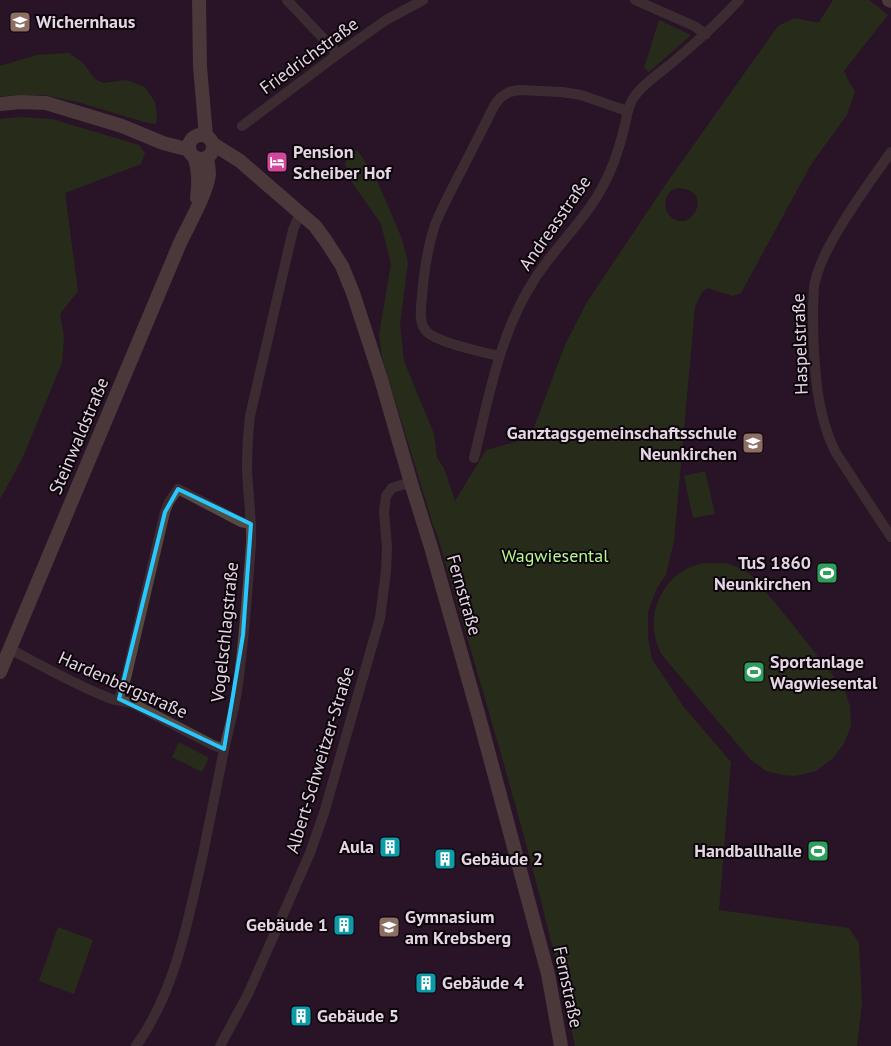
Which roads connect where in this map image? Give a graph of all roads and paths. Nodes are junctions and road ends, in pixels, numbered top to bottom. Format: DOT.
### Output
graph roads {
  1 [pos="199,0"];
  2 [pos="287,0"];
  3 [pos="423,0"];
  4 [pos="635,0"];
  5 [pos="739,0"];
  6 [pos="706,34"];
  7 [pos="338,54"];
  8 [pos="0,104"];
  9 [pos="627,110"];
  10 [pos="242,126"];
  11 [pos="201,147"];
  12 [pos="891,152"];
  13 [pos="301,214"];
  14 [pos="499,356"];
  15 [pos="474,458"];
  16 [pos="411,483"];
  17 [pos="251,524"];
  18 [pos="891,537"];
  19 [pos="10,649"];
  20 [pos="0,672"];
  21 [pos="119,700"];
  22 [pos="224,750"];
  23 [pos="136,1046"];
  24 [pos="220,1046"];
  25 [pos="561,1046"];
  1 -- 11 [label="main road, Steinwaldstraße"];
  2 -- 7 [label="street"];
  3 -- 7 [label="street, Friedrichstraße"];
  4 -- 6 [label="street"];
  5 -- 6 [label="street"];
  6 -- 9 [label="street, Andreasstraße"];
  7 -- 10 [label="street, Friedrichstraße"];
  8 -- 11 [label="main road, Fernstraße"];
  9 -- 14 [label="street, Andreasstraße"];
  9 -- 14 [label="street"];
  11 -- 13 [label="main road, Fernstraße"];
  11 -- 19 [label="main road, Steinwaldstraße"];
  12 -- 18 [label="street, Haspelstraße"];
  13 -- 16 [label="main road, Fernstraße"];
  13 -- 17 [label="street, Vogelschlagstraße"];
  14 -- 15 [label="street, Andreasstraße"];
  16 -- 24 [label="street, Albert-Schweitzer-Straße"];
  16 -- 25 [label="main road, Fernstraße"];
  17 -- 21 [label="street"];
  17 -- 22 [label="street, Vogelschlagstraße"];
  19 -- 20 [label="main road, Steinwaldstraße"];
  19 -- 21 [label="street, Hardenbergstraße"];
  21 -- 22 [label="street, Hardenbergstraße"];
  22 -- 23 [label="street, Vogelschlagstraße"];
}
